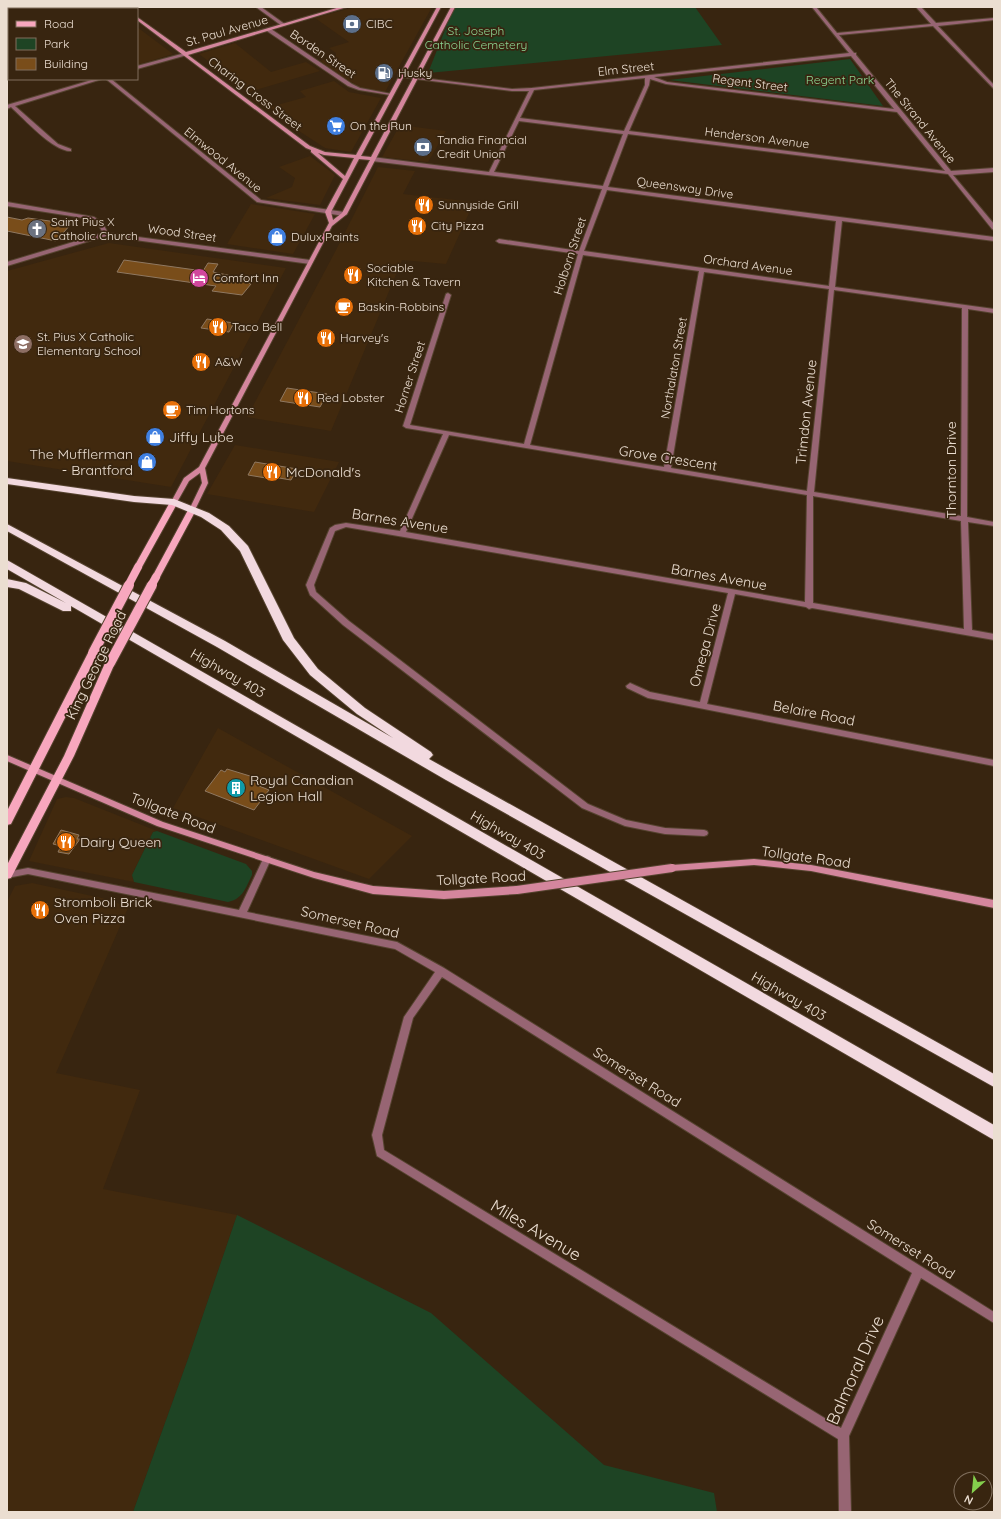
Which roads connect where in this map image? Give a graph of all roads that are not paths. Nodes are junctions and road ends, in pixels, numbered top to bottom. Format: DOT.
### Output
graph roads {
  1 [pos="258,7"];
  2 [pos="345,7"];
  3 [pos="439,7"];
  4 [pos="453,7"];
  5 [pos="814,7"];
  6 [pos="918,7"];
  7 [pos="138,19"];
  8 [pos="994,19"];
  9 [pos="284,25"];
  10 [pos="935,25"];
  11 [pos="269,30"];
  12 [pos="837,34"];
  13 [pos="185,54"];
  14 [pos="854,54"];
  15 [pos="138,68"];
  16 [pos="400,76"];
  17 [pos="648,77"];
  18 [pos="415,78"];
  19 [pos="97,80"];
  20 [pos="109,80"];
  21 [pos="994,88"];
  22 [pos="532,89"];
  23 [pos="390,94"];
  24 [pos="9,106"];
  25 [pos="899,111"];
  26 [pos="518,119"];
  27 [pos="626,132"];
  28 [pos="308,147"];
  29 [pos="69,150"];
  30 [pos="358,157"];
  31 [pos="372,159"];
  32 [pos="994,170"];
  33 [pos="491,173"];
  34 [pos="949,173"];
  35 [pos="346,179"];
  36 [pos="605,189"];
  37 [pos="7,204"];
  38 [pos="328,212"];
  39 [pos="344,214"];
  40 [pos="839,220"];
  41 [pos="331,223"];
  42 [pos="994,228"];
  43 [pos="106,234"];
  44 [pos="994,239"];
  45 [pos="499,241"];
  46 [pos="580,253"];
  47 [pos="310,262"];
  48 [pos="7,264"];
  49 [pos="702,269"];
  50 [pos="831,287"];
  51 [pos="448,295"];
  52 [pos="965,306"];
  53 [pos="994,311"];
  54 [pos="447,433"];
  55 [pos="526,447"];
  56 [pos="202,468"];
  57 [pos="667,470"];
  58 [pos="7,481"];
  59 [pos="810,493"];
  60 [pos="174,502"];
  61 [pos="192,510"];
  62 [pos="964,519"];
  63 [pos="994,524"];
  64 [pos="7,527"];
  65 [pos="402,534"];
  66 [pos="7,564"];
  67 [pos="7,583"];
  68 [pos="732,592"];
  69 [pos="808,606"];
  70 [pos="102,620"];
  71 [pos="968,633"];
  72 [pos="994,637"];
  73 [pos="630,686"];
  74 [pos="703,704"];
  75 [pos="7,758"];
  76 [pos="994,762"];
  77 [pos="33,769"];
  78 [pos="450,777"];
  79 [pos="56,779"];
  80 [pos="7,821"];
  81 [pos="704,833"];
  82 [pos="267,860"];
  83 [pos="7,875"];
  84 [pos="994,904"];
  85 [pos="242,914"];
  86 [pos="441,971"];
  87 [pos="994,1081"];
  88 [pos="994,1133"];
  89 [pos="919,1270"];
  90 [pos="994,1318"];
  91 [pos="843,1436"];
  92 [pos="845,1512"];
  1 -- 9 [label="street"];
  2 -- 9 [label="main road, St. Paul Avenue"];
  3 -- 16 [label="main road"];
  4 -- 18 [label="main road, King George Road"];
  5 -- 12 [label="street, The Strand Avenue"];
  6 -- 10 [label="street"];
  7 -- 13 [label="main road, Charing Cross Street"];
  8 -- 10 [label="street"];
  9 -- 11 [label="main road, St. Paul Avenue"];
  10 -- 12 [label="street"];
  10 -- 21 [label="street"];
  11 -- 13 [label="main road, St. Paul Avenue"];
  11 -- 23 [label="street, Borden Street"];
  12 -- 14 [label="street, The Strand Avenue"];
  13 -- 15 [label="street, St. Paul Avenue"];
  13 -- 28 [label="main road, Charing Cross Street"];
  14 -- 17 [label="street, Elm Street"];
  14 -- 25 [label="street, The Strand Avenue"];
  16 -- 18 [label="street, Elm Street"];
  16 -- 23 [label="main road"];
  17 -- 22 [label="street, Elm Street"];
  17 -- 25 [label="street, Regent Street"];
  17 -- 27 [label="street, Holborn Street"];
  18 -- 22 [label="street, Elm Street"];
  18 -- 31 [label="main road, King George Road"];
  19 -- 24 [label="street"];
  20 -- 38 [label="street, Elmwood Avenue"];
  22 -- 26 [label="street"];
  23 -- 30 [label="main road"];
  24 -- 29 [label="street"];
  25 -- 34 [label="street, The Strand Avenue"];
  26 -- 27 [label="street, Henderson Avenue"];
  26 -- 33 [label="street"];
  27 -- 34 [label="street, Henderson Avenue"];
  27 -- 36 [label="street, Holborn Street"];
  28 -- 30 [label="main road, Charing Cross Street"];
  28 -- 35 [label="main road"];
  30 -- 31 [label="main road, Charing Cross Street"];
  30 -- 35 [label="main road"];
  31 -- 33 [label="street, Queensway Drive"];
  31 -- 39 [label="main road, King George Road"];
  32 -- 34 [label="street, Henderson Avenue"];
  33 -- 36 [label="street, Queensway Drive"];
  34 -- 42 [label="street, The Strand Avenue"];
  35 -- 38 [label="main road"];
  36 -- 40 [label="street, Queensway Drive"];
  36 -- 46 [label="street, Holborn Street"];
  37 -- 43 [label="street"];
  38 -- 39 [label="street, Elmwood Avenue"];
  38 -- 41 [label="main road"];
  39 -- 41 [label="main road, King George Road"];
  40 -- 44 [label="street, Queensway Drive"];
  40 -- 50 [label="street, Trimdon Avenue"];
  41 -- 47 [label="main road, King George Road"];
  43 -- 47 [label="street, Wood Street"];
  43 -- 48 [label="street, Wood Street"];
  45 -- 46 [label="street, Orchard Avenue"];
  46 -- 49 [label="street, Orchard Avenue"];
  46 -- 55 [label="street, Holborn Street"];
  47 -- 56 [label="main road, King George Road"];
  49 -- 50 [label="street, Orchard Avenue"];
  49 -- 57 [label="street, Northalaton Street"];
  50 -- 52 [label="street, Orchard Avenue"];
  50 -- 59 [label="street, Trimdon Avenue"];
  51 -- 54 [label="street, Horner Street"];
  52 -- 53 [label="street, Orchard Avenue"];
  52 -- 62 [label="street, Thornton Drive"];
  54 -- 55 [label="street, Grove Crescent"];
  54 -- 65 [label="street"];
  55 -- 57 [label="street, Grove Crescent"];
  56 -- 60 [label="main road, King George Road"];
  56 -- 61 [label="main road, King George Road"];
  57 -- 59 [label="street, Grove Crescent"];
  58 -- 60 [label="highway"];
  59 -- 62 [label="street, Grove Crescent"];
  59 -- 69 [label="street, Trimdon Avenue"];
  60 -- 61 [label="highway"];
  60 -- 77 [label="main road, King George Road, bridge"];
  61 -- 78 [label="highway"];
  61 -- 79 [label="main road, King George Road, bridge"];
  62 -- 63 [label="street, Grove Crescent"];
  62 -- 71 [label="street, Thornton Drive"];
  64 -- 78 [label="highway, Highway 403"];
  65 -- 68 [label="street, Barnes Avenue"];
  65 -- 81 [label="street, Barnes Avenue"];
  66 -- 70 [label="highway, Highway 403"];
  67 -- 70 [label="highway"];
  68 -- 69 [label="street, Barnes Avenue"];
  68 -- 74 [label="street, Omega Drive"];
  69 -- 71 [label="street, Barnes Avenue"];
  70 -- 88 [label="highway, Highway 403"];
  71 -- 72 [label="street, Barnes Avenue"];
  73 -- 74 [label="street, Belaire Road"];
  74 -- 76 [label="street, Belaire Road"];
  75 -- 77 [label="main road, Tollgate Road"];
  77 -- 79 [label="main road, Tollgate Road"];
  77 -- 80 [label="main road, King George Road"];
  78 -- 87 [label="highway, Highway 403"];
  79 -- 82 [label="main road, Tollgate Road"];
  79 -- 83 [label="main road, King George Road"];
  82 -- 84 [label="main road, Tollgate Road, bridge"];
  82 -- 85 [label="street"];
  83 -- 85 [label="street, Somerset Road"];
  85 -- 86 [label="street, Somerset Road"];
  86 -- 89 [label="street, Somerset Road"];
  86 -- 91 [label="street, Miles Avenue"];
  89 -- 90 [label="street, Somerset Road"];
  89 -- 91 [label="street, Balmoral Drive"];
  91 -- 92 [label="street, Balmoral Drive"];
}
